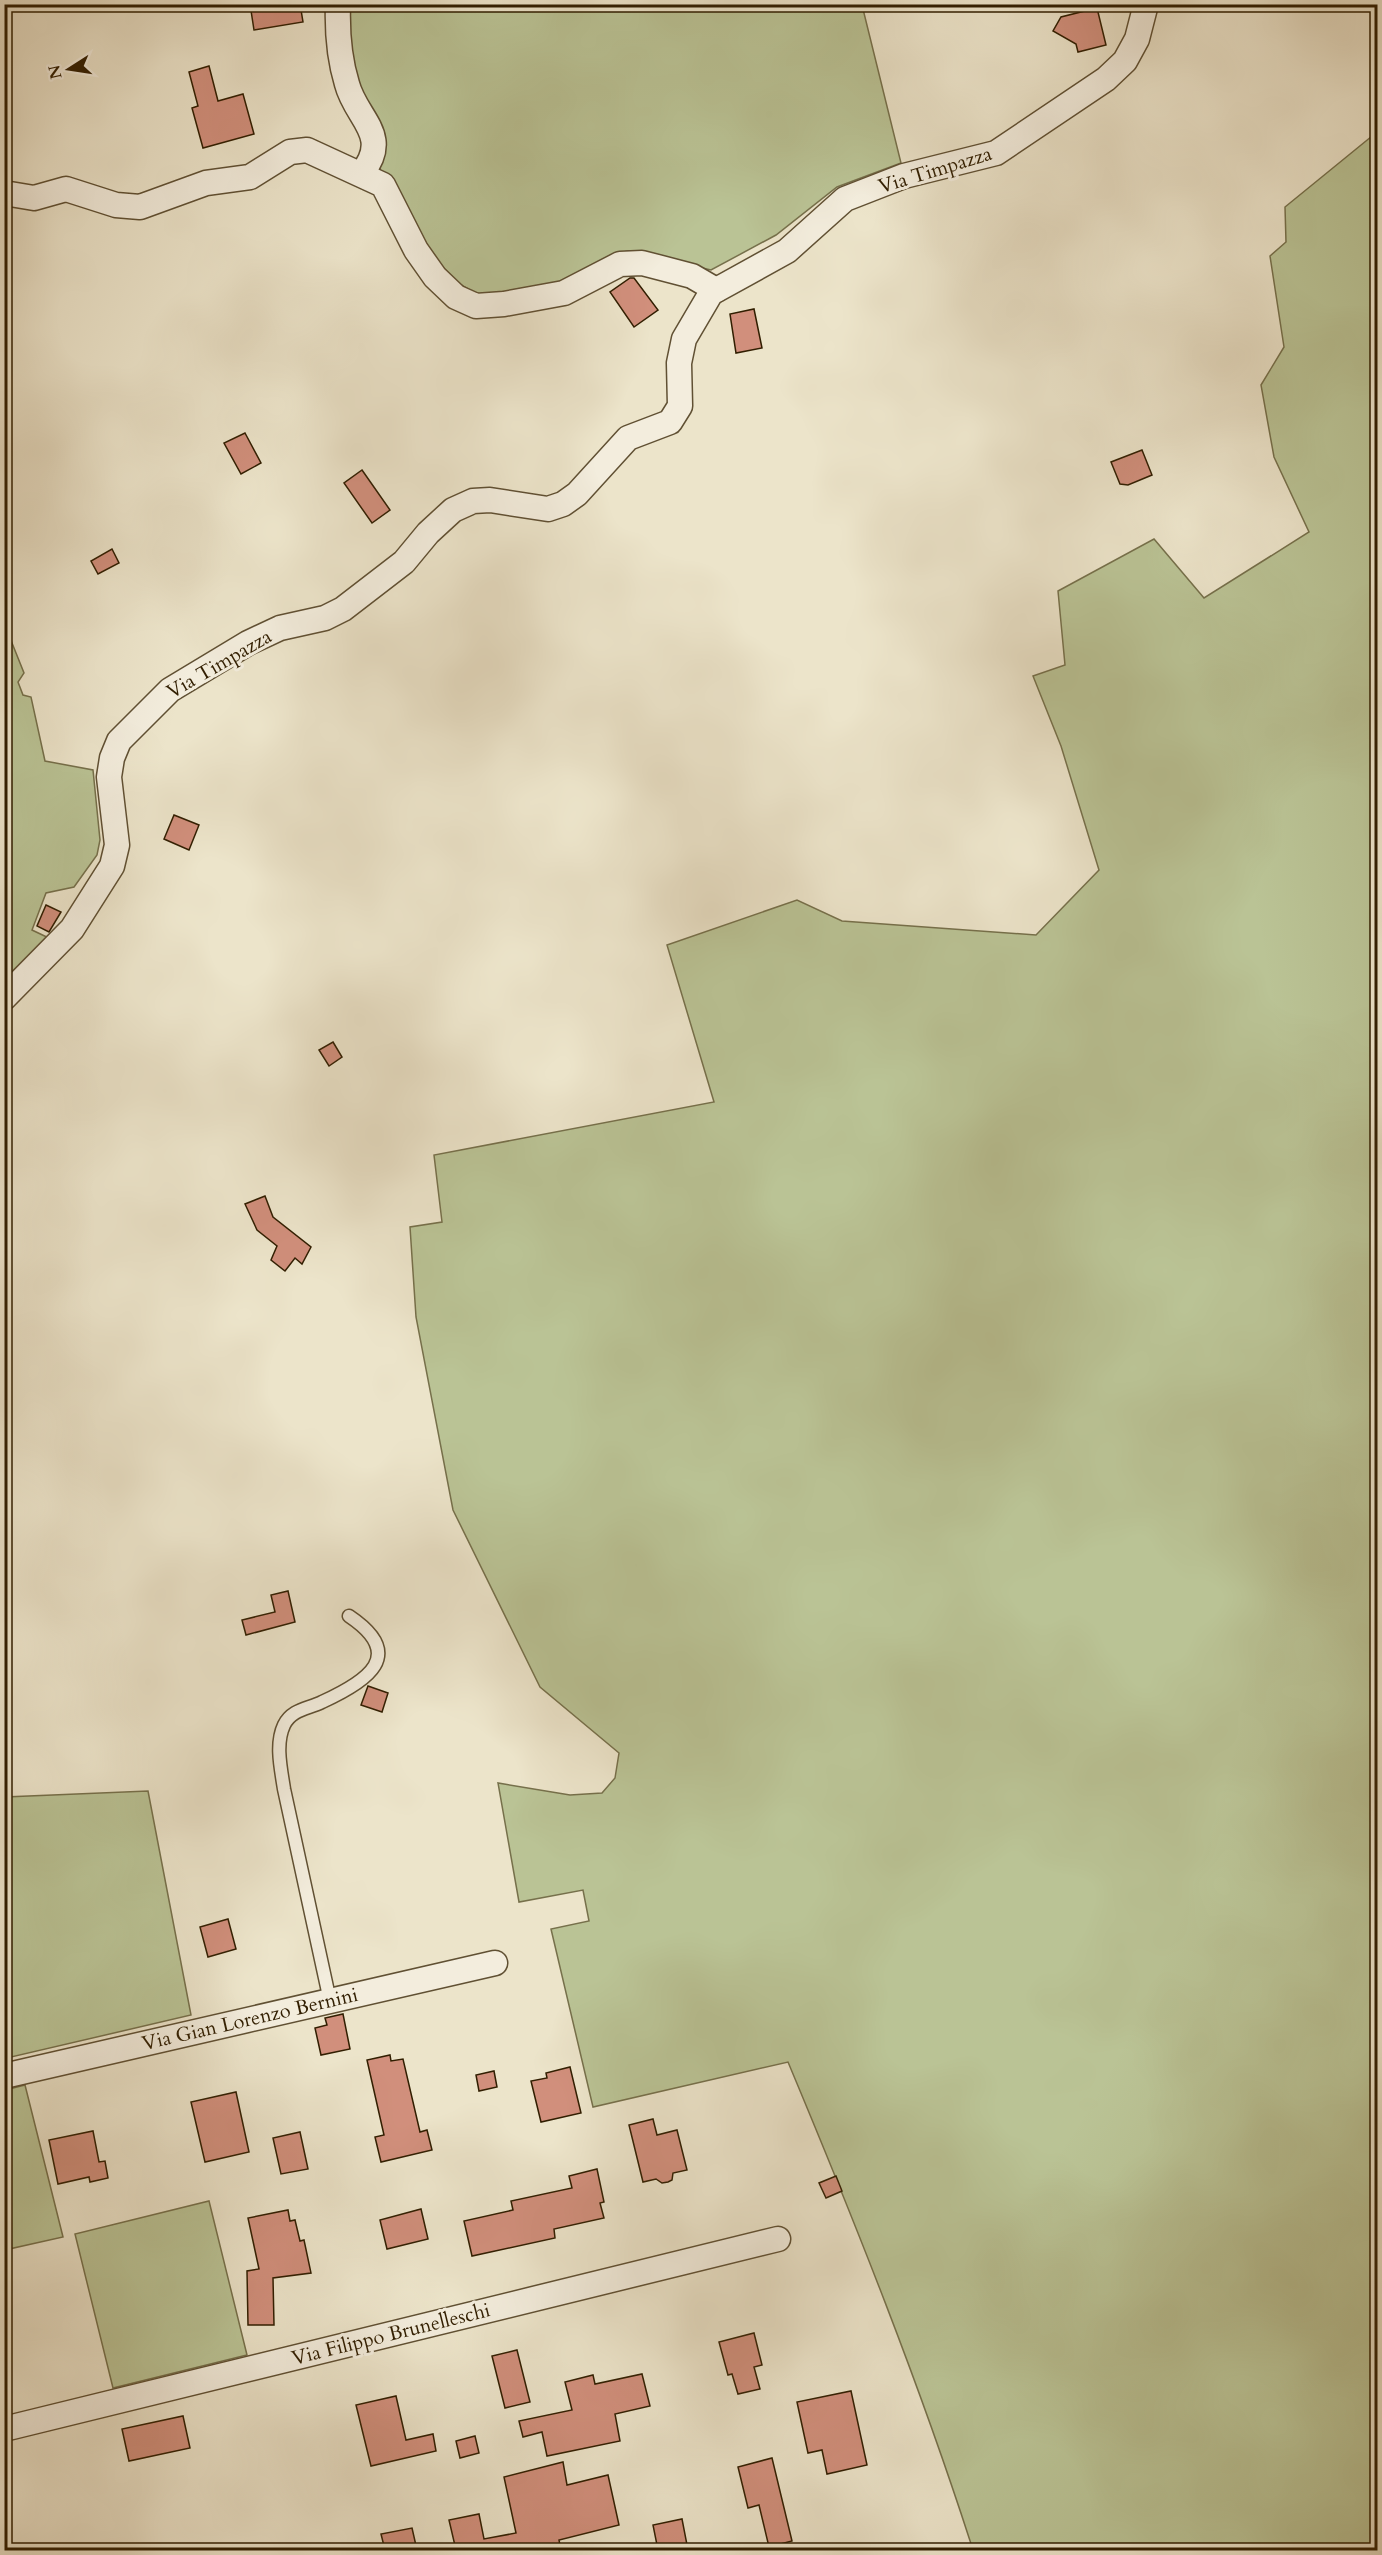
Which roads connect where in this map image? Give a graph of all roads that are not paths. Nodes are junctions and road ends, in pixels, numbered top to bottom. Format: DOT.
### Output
graph roads {
  1 [pos="338,4"];
  2 [pos="1146,4"];
  3 [pos="362,173"];
  4 [pos="4,193"];
  5 [pos="717,290"];
  6 [pos="4,998"];
  7 [pos="349,1616"];
  8 [pos="495,1963"];
  9 [pos="330,2001"];
  10 [pos="4,2076"];
  11 [pos="778,2239"];
  12 [pos="4,2429"];
  1 -- 3 [label="street"];
  2 -- 5 [label="street, Via Timpazza"];
  3 -- 4 [label="street"];
  3 -- 5 [label="street"];
  5 -- 6 [label="street, Via Timpazza"];
  7 -- 9 [label="lane"];
  8 -- 9 [label="street, Via Gian Lorenzo Bernini"];
  9 -- 10 [label="street, Via Gian Lorenzo Bernini"];
  11 -- 12 [label="street, Via Filippo Brunelleschi"];
}
